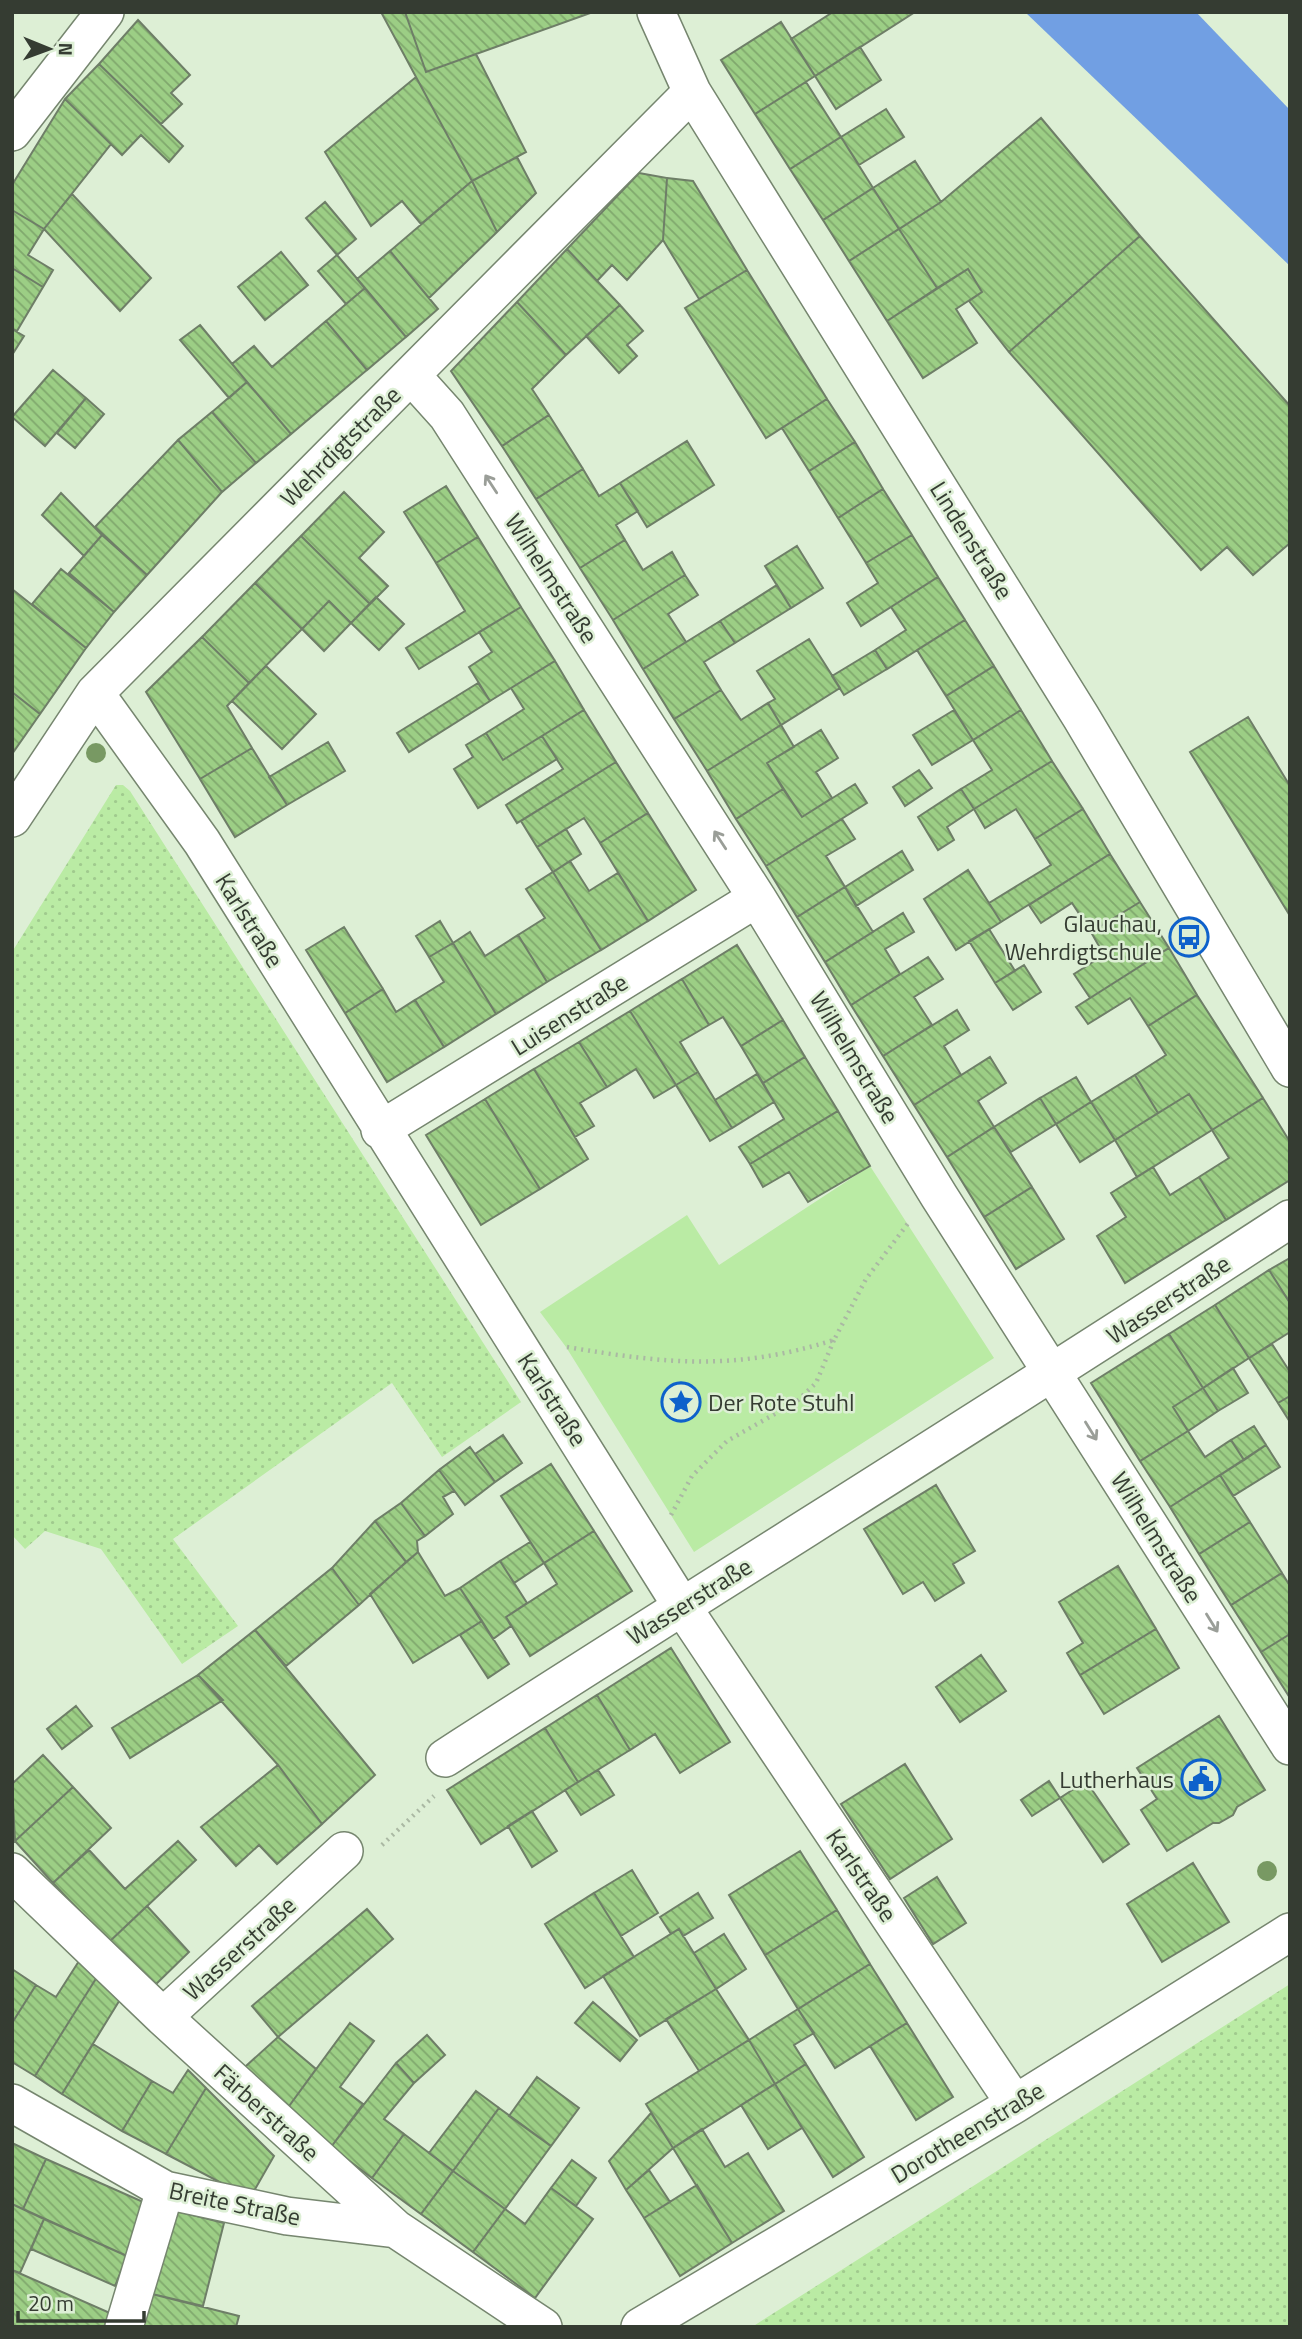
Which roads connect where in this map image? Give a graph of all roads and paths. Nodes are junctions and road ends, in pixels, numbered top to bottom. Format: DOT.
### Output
graph roads {
  1 [pos="105,12"];
  2 [pos="656,12"];
  3 [pos="692,92"];
  4 [pos="12,132"];
  5 [pos="411,375"];
  6 [pos="95,693"];
  7 [pos="12,818"];
  8 [pos="757,898"];
  9 [pos="1290,1068"];
  10 [pos="380,1130"];
  11 [pos="940,1196"];
  12 [pos="1290,1219"];
  13 [pos="834,1340"];
  14 [pos="532,1366"];
  15 [pos="1054,1373"];
  16 [pos="641,1537"];
  17 [pos="681,1605"];
  18 [pos="1290,1746"];
  19 [pos="445,1758"];
  20 [pos="344,1851"];
  21 [pos="12,1872"];
  22 [pos="1290,1932"];
  23 [pos="163,2017"];
  24 [pos="12,2103"];
  25 [pos="1015,2104"];
  26 [pos="165,2190"];
  27 [pos="396,2229"];
  28 [pos="126,2322"];
  29 [pos="542,2327"];
  30 [pos="640,2327"];
  1 -- 4 [label="street"];
  2 -- 3 [label="street, Lindenstraße"];
  3 -- 5 [label="street, Wehrdigtstraße"];
  3 -- 9 [label="street, Lindenstraße"];
  5 -- 6 [label="street, Wehrdigtstraße"];
  8 -- 5 [label="street, Wilhelmstraße, one-way"];
  6 -- 7 [label="street, Wehrdigtstraße"];
  6 -- 10 [label="street, Karlstraße"];
  8 -- 10 [label="street, Luisenstraße"];
  8 -- 11 [label="street, Wilhelmstraße"];
  10 -- 14 [label="street, Karlstraße"];
  11 -- 13 [label="path"];
  11 -- 15 [label="street, Wilhelmstraße"];
  12 -- 15 [label="street, Wasserstraße"];
  13 -- 14 [label="path"];
  13 -- 16 [label="path"];
  14 -- 16 [label="street, Karlstraße"];
  15 -- 17 [label="street, Wasserstraße"];
  15 -- 18 [label="street, Wilhelmstraße, one-way"];
  16 -- 17 [label="street, Karlstraße"];
  17 -- 19 [label="street, Wasserstraße"];
  17 -- 25 [label="street, Karlstraße"];
  19 -- 20 [label="path"];
  20 -- 23 [label="street, Wasserstraße"];
  21 -- 23 [label="street, Färberstraße"];
  22 -- 25 [label="street, Dorotheenstraße"];
  23 -- 27 [label="street, Färberstraße"];
  24 -- 26 [label="street, Breite Straße"];
  25 -- 30 [label="street, Dorotheenstraße"];
  26 -- 27 [label="street, Breite Straße"];
  26 -- 28 [label="street"];
  27 -- 29 [label="street, Färberstraße"];
}
